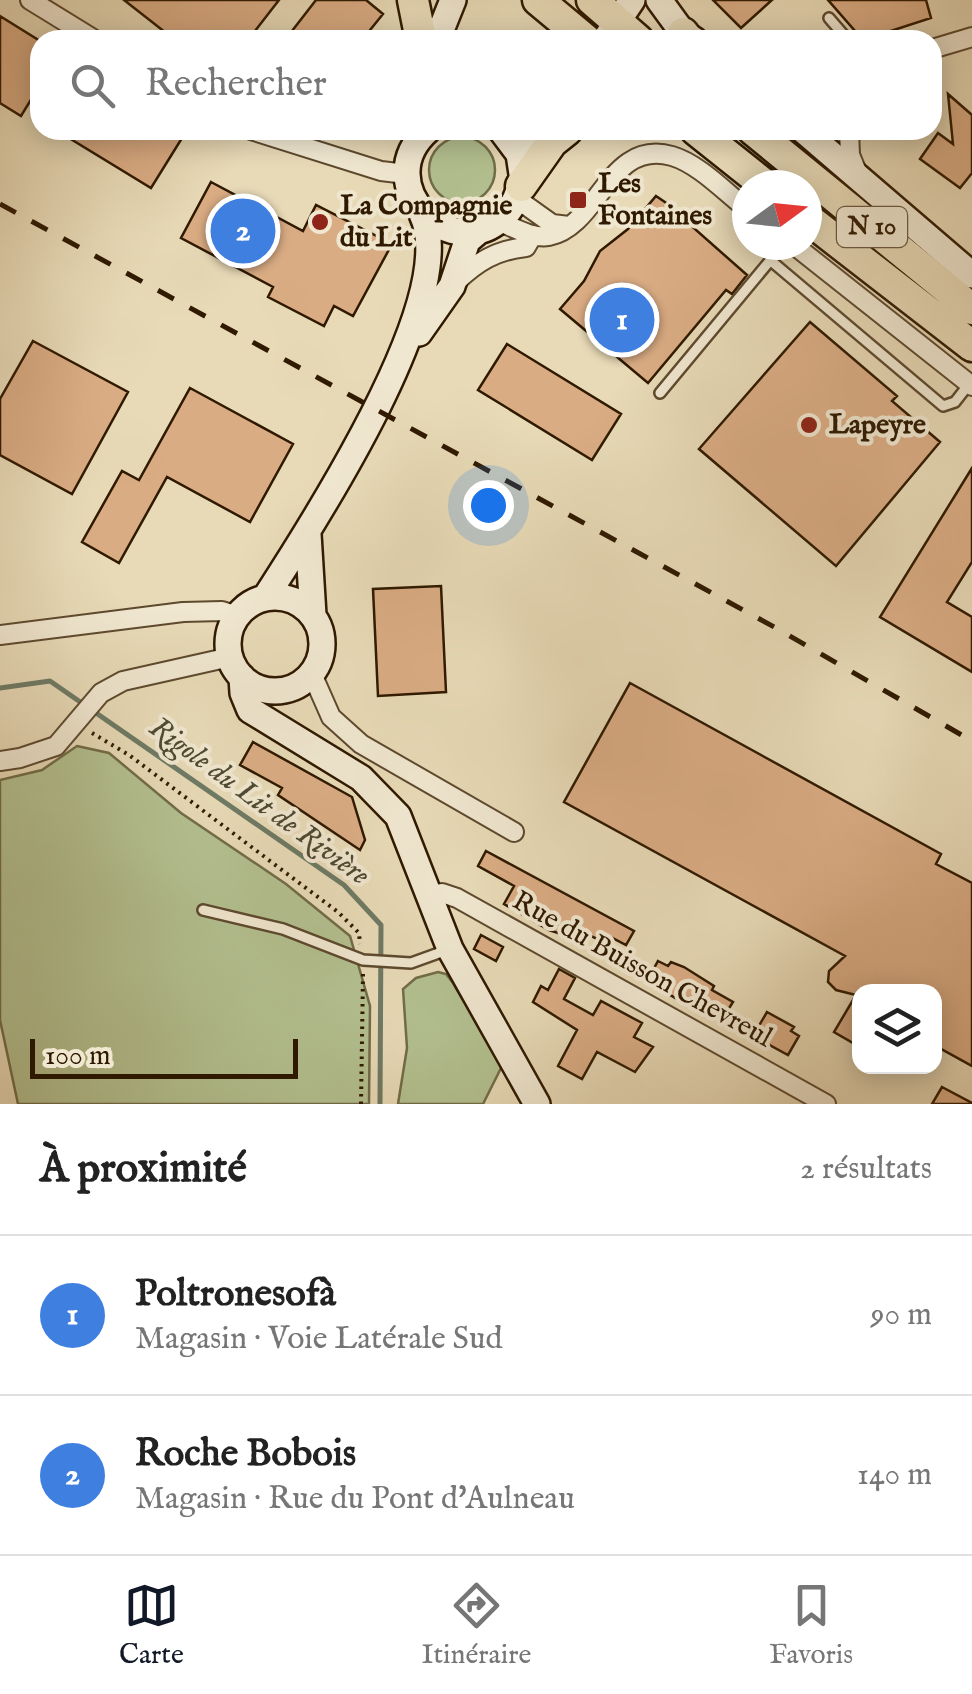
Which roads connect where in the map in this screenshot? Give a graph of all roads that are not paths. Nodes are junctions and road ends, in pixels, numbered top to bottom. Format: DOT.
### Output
graph roads {
  1 [pos="30,0"];
  2 [pos="414,0"];
  3 [pos="453,0"];
  4 [pos="538,0"];
  5 [pos="592,0"];
  6 [pos="659,0"];
  7 [pos="829,18"];
  8 [pos="624,26"];
  9 [pos="80,30"];
  10 [pos="419,30"];
  11 [pos="441,30"];
  12 [pos="574,30"];
  13 [pos="682,30"];
  14 [pos="839,30"];
  15 [pos="972,37"];
  16 [pos="942,46"];
  17 [pos="283,140"];
  18 [pos="418,140"];
  19 [pos="508,140"];
  20 [pos="531,140"];
  21 [pos="554,140"];
  22 [pos="685,140"];
  23 [pos="708,140"];
  24 [pos="769,140"];
  25 [pos="815,140"];
  26 [pos="849,140"];
  27 [pos="733,170"];
  28 [pos="745,170"];
  29 [pos="406,174"];
  30 [pos="859,177"];
  31 [pos="520,186"];
  32 [pos="732,198"];
  33 [pos="422,214"];
  34 [pos="488,226"];
  35 [pos="569,226"];
  36 [pos="822,230"];
  37 [pos="533,236"];
  38 [pos="770,260"];
  39 [pos="813,260"];
  40 [pos="972,275"];
  41 [pos="452,286"];
  42 [pos="972,309"];
  43 [pos="972,346"];
  44 [pos="400,363"];
  45 [pos="971,385"];
  46 [pos="660,393"];
  47 [pos="308,534"];
  48 [pos="264,598"];
  49 [pos="238,616"];
  50 [pos="313,616"];
  51 [pos="0,635"];
  52 [pos="236,667"];
  53 [pos="312,674"];
  54 [pos="275,691"];
  55 [pos="278,728"];
  56 [pos="0,761"];
  57 [pos="514,832"];
  58 [pos="428,897"];
  59 [pos="203,910"];
  60 [pos="450,949"];
  61 [pos="536,1104"];
  62 [pos="826,1104"];
  1 -- 9 [label="street"];
  2 -- 10 [label="main road"];
  3 -- 11 [label="street"];
  4 -- 12 [label="main road"];
  5 -- 8 [label="main road"];
  6 -- 13 [label="street"];
  7 -- 14 [label="lane"];
  15 -- 16 [label="street"];
  17 -- 29 [label="street"];
  18 -- 29 [label="street"];
  19 -- 31 [label="street"];
  20 -- 31 [label="street"];
  21 -- 31 [label="main road"];
  22 -- 27 [label="main road"];
  23 -- 28 [label="main road"];
  24 -- 42 [label="main road, N 10"];
  25 -- 30 [label="street"];
  26 -- 30 [label="street"];
  29 -- 33 [label="street"];
  30 -- 40 [label="street"];
  31 -- 34 [label="street"];
  31 -- 35 [label="street"];
  32 -- 35 [label="street"];
  33 -- 34 [label="street"];
  33 -- 44 [label="street"];
  34 -- 37 [label="street"];
  34 -- 41 [label="street"];
  35 -- 37 [label="street"];
  36 -- 43 [label="main road, N 10"];
  37 -- 41 [label="street"];
  38 -- 45 [label="lane"];
  38 -- 46 [label="lane"];
  39 -- 45 [label="street"];
  41 -- 44 [label="street"];
  44 -- 47 [label="street"];
  47 -- 48 [label="street"];
  47 -- 50 [label="street"];
  48 -- 49 [label="street"];
  48 -- 50 [label="street"];
  49 -- 51 [label="street"];
  49 -- 52 [label="street"];
  50 -- 53 [label="street"];
  52 -- 54 [label="street"];
  52 -- 55 [label="street"];
  52 -- 56 [label="street"];
  53 -- 54 [label="street"];
  53 -- 57 [label="street"];
  54 -- 55 [label="street"];
  55 -- 58 [label="street"];
  58 -- 60 [label="street"];
  58 -- 62 [label="street, Rue du Buisson Chevreul"];
  59 -- 60 [label="lane"];
  60 -- 61 [label="street"];
}
